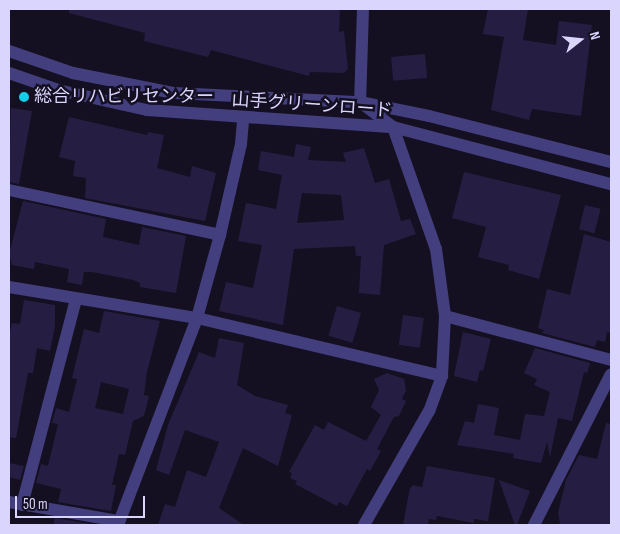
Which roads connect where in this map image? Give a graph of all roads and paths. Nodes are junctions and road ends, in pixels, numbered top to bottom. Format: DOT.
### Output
graph roads {
  1 [pos="363,9"];
  2 [pos="9,51"];
  3 [pos="9,73"];
  4 [pos="360,102"];
  5 [pos="244,119"];
  6 [pos="392,127"];
  7 [pos="611,162"];
  8 [pos="611,184"];
  9 [pos="9,190"];
  10 [pos="220,235"];
  11 [pos="9,287"];
  12 [pos="76,299"];
  13 [pos="445,316"];
  14 [pos="197,318"];
  15 [pos="611,360"];
  16 [pos="611,374"];
  17 [pos="442,376"];
  18 [pos="9,502"];
  19 [pos="22,505"];
  20 [pos="119,523"];
  21 [pos="364,525"];
  22 [pos="534,525"];
  1 -- 4 [label="street"];
  2 -- 4 [label="street, 山手グリーンロード"];
  3 -- 5 [label="street, 山手グリーンロード"];
  4 -- 6 [label="street"];
  4 -- 7 [label="street, 山手グリーンロード"];
  5 -- 6 [label="street, 山手グリーンロード"];
  5 -- 10 [label="street"];
  6 -- 8 [label="street, 山手グリーンロード"];
  6 -- 13 [label="street"];
  9 -- 10 [label="street"];
  10 -- 14 [label="street"];
  11 -- 12 [label="street"];
  12 -- 14 [label="street"];
  12 -- 19 [label="street"];
  13 -- 15 [label="street"];
  13 -- 17 [label="street"];
  14 -- 17 [label="street"];
  14 -- 20 [label="street"];
  16 -- 22 [label="street"];
  17 -- 21 [label="street"];
  18 -- 19 [label="street"];
  19 -- 20 [label="street"];
}
